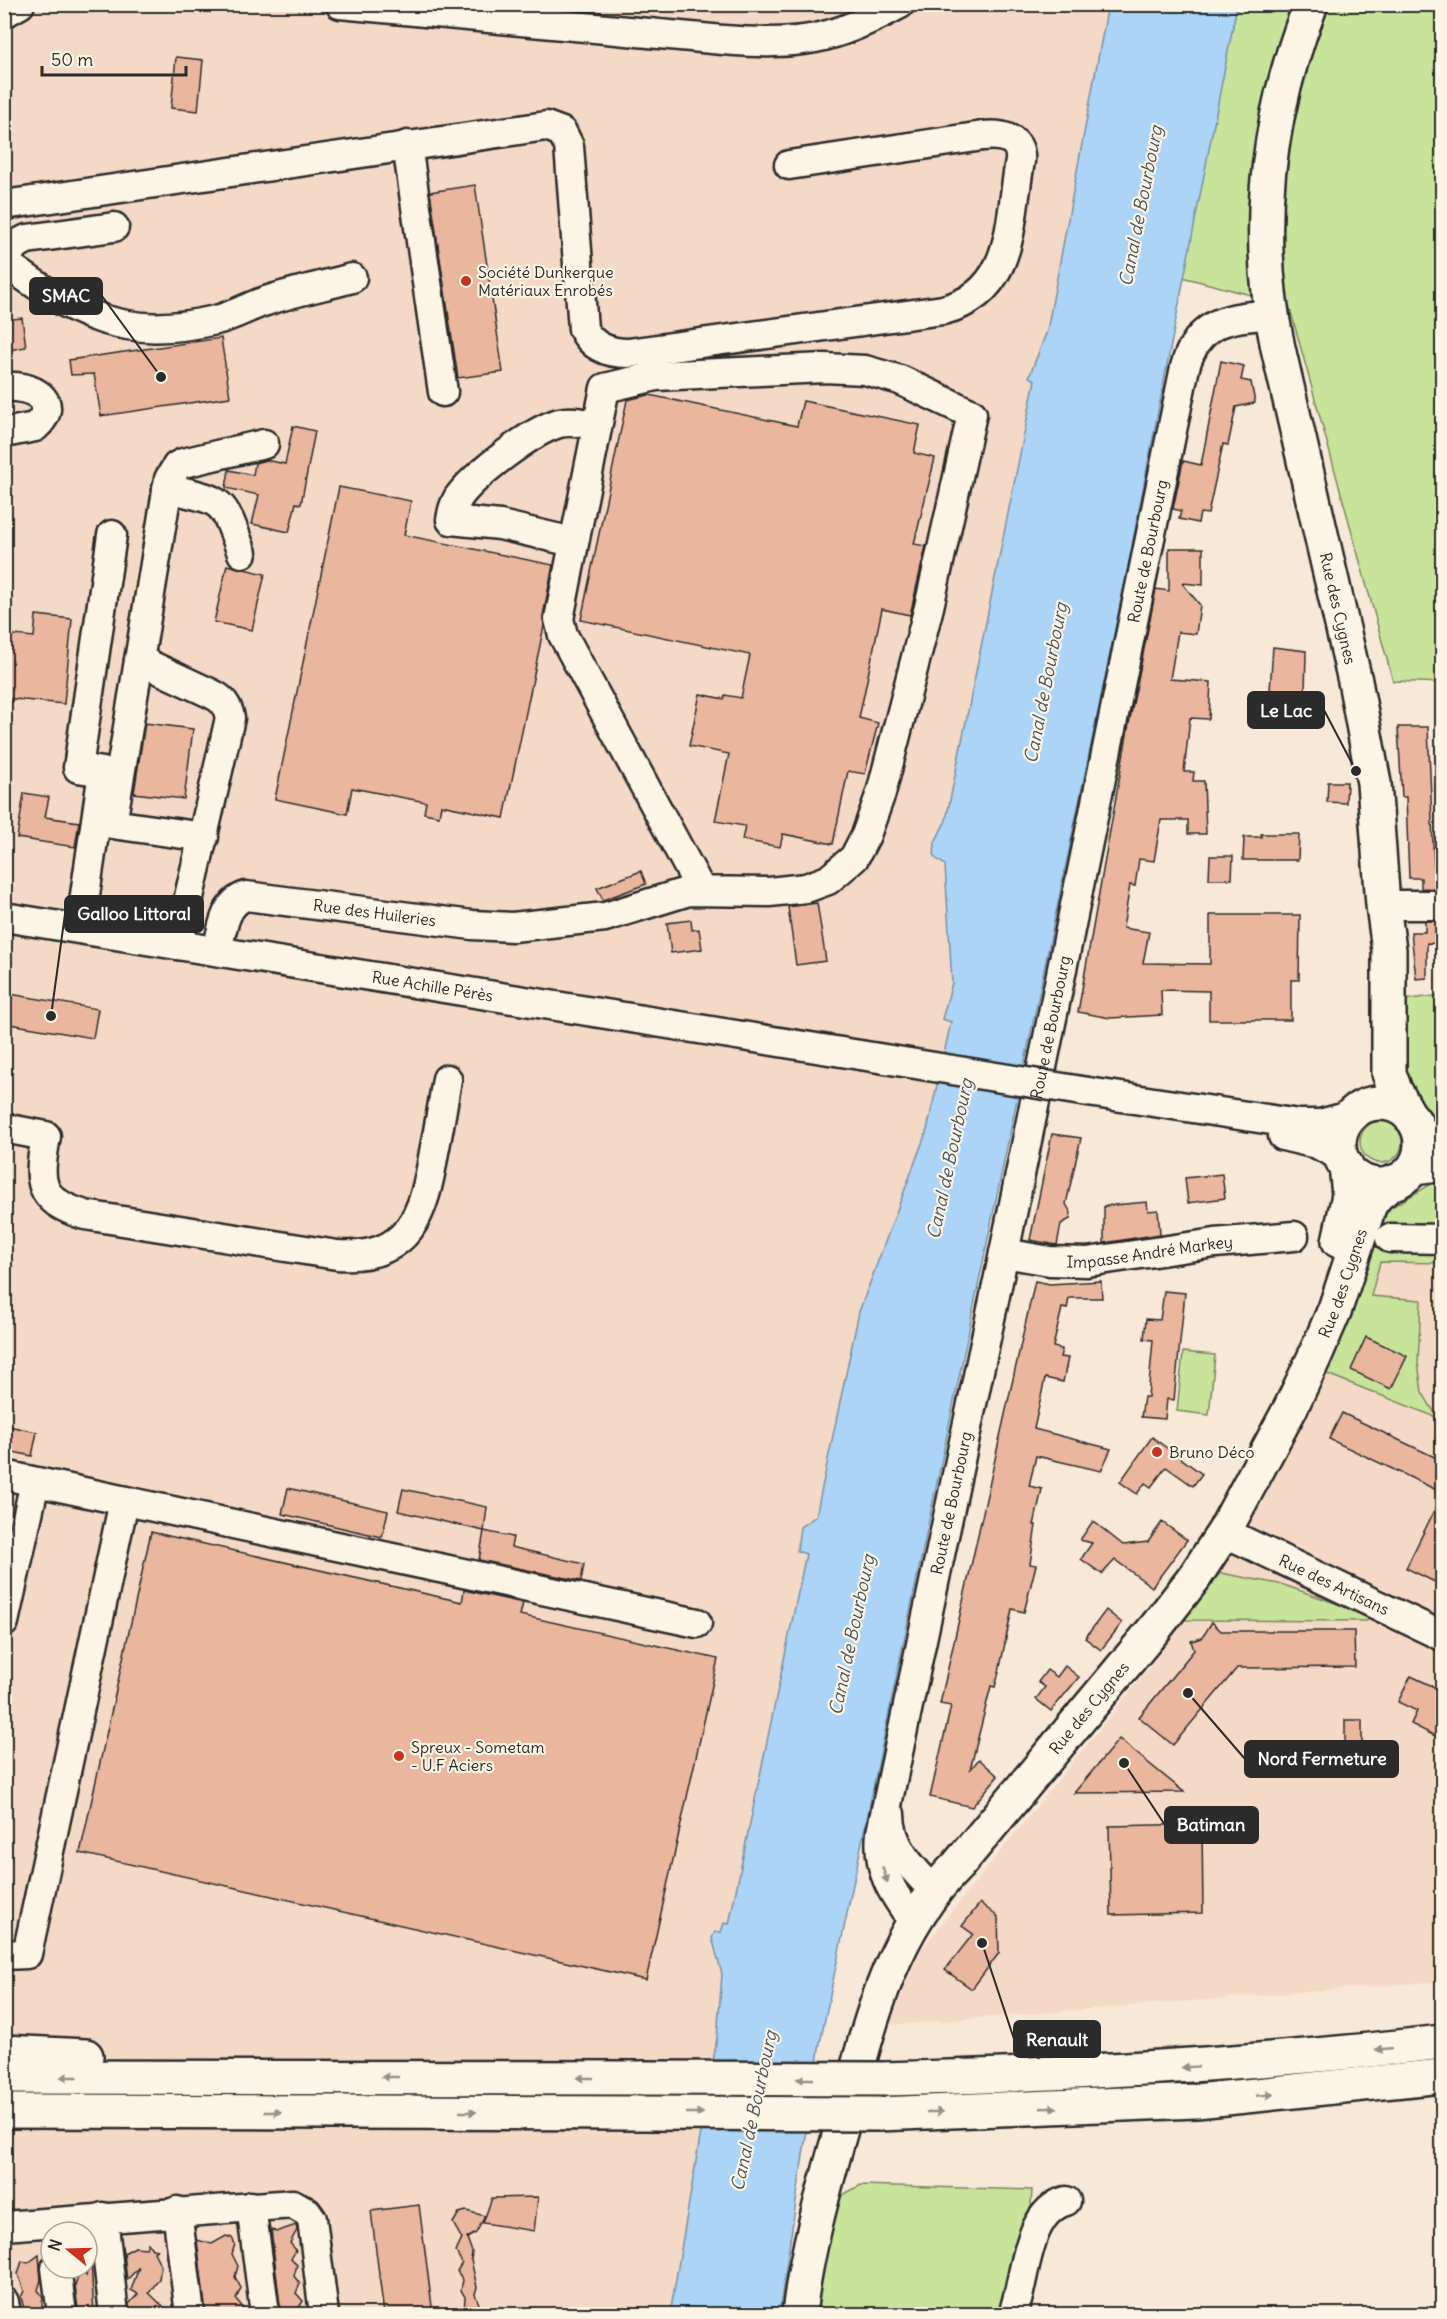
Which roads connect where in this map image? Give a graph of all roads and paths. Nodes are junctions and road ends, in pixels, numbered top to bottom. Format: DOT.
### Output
graph roads {
  1 [pos="20,4"];
  2 [pos="340,4"];
  3 [pos="900,4"];
  4 [pos="1311,4"];
  5 [pos="406,8"];
  6 [pos="4,13"];
  7 [pos="407,145"];
  8 [pos="789,165"];
  9 [pos="4,205"];
  10 [pos="114,227"];
  11 [pos="4,261"];
  12 [pos="352,278"];
  13 [pos="1272,315"];
  14 [pos="4,387"];
  15 [pos="443,392"];
  16 [pos="596,425"];
  17 [pos="4,433"];
  18 [pos="264,444"];
  19 [pos="167,488"];
  20 [pos="112,535"];
  21 [pos="573,542"];
  22 [pos="242,553"];
  23 [pos="139,660"];
  24 [pos="204,837"];
  25 [pos="701,890"];
  26 [pos="1383,905"];
  27 [pos="1443,905"];
  28 [pos="4,917"];
  29 [pos="80,929"];
  30 [pos="178,945"];
  31 [pos="217,951"];
  32 [pos="447,1079"];
  33 [pos="1088,1092"];
  34 [pos="1353,1114"];
  35 [pos="4,1128"];
  36 [pos="1423,1129"];
  37 [pos="1344,1161"];
  38 [pos="1443,1167"];
  39 [pos="1401,1177"];
  40 [pos="1294,1236"];
  41 [pos="1390,1238"];
  42 [pos="1443,1239"];
  43 [pos="1004,1253"];
  44 [pos="4,1475"];
  45 [pos="35,1482"];
  46 [pos="1250,1485"];
  47 [pos="124,1501"];
  48 [pos="1224,1532"];
  49 [pos="4,1622"];
  50 [pos="697,1623"];
  51 [pos="1443,1636"];
  52 [pos="889,1797"];
  53 [pos="934,1891"];
  54 [pos="914,1922"];
  55 [pos="4,1956"];
  56 [pos="1443,2042"];
  57 [pos="4,2052"];
  58 [pos="1443,2076"];
  59 [pos="4,2077"];
  60 [pos="330,2077"];
  61 [pos="4,2111"];
  62 [pos="231,2112"];
  63 [pos="4,2128"];
  64 [pos="1065,2201"];
  65 [pos="251,2206"];
  66 [pos="177,2211"];
  67 [pos="103,2217"];
  68 [pos="87,2220"];
  69 [pos="4,2226"];
  70 [pos="39,2227"];
  71 [pos="58,2280"];
  72 [pos="4,2302"];
  73 [pos="6,2314"];
  74 [pos="62,2314"];
  75 [pos="114,2314"];
  76 [pos="190,2314"];
  77 [pos="265,2314"];
  78 [pos="324,2314"];
  79 [pos="799,2314"];
  80 [pos="1013,2314"];
  1 -- 6 [label="street"];
  2 -- 5 [label="street"];
  3 -- 5 [label="street"];
  4 -- 13 [label="main road, Rue des Cygnes"];
  7 -- 8 [label="street"];
  7 -- 9 [label="street"];
  7 -- 15 [label="street"];
  10 -- 11 [label="street"];
  11 -- 12 [label="street"];
  13 -- 26 [label="main road, Rue des Cygnes"];
  13 -- 43 [label="street, Route de Bourbourg"];
  14 -- 17 [label="street"];
  16 -- 21 [label="street"];
  16 -- 21 [label="street"];
  16 -- 25 [label="street, Rue des Huileries"];
  18 -- 19 [label="street"];
  19 -- 22 [label="street"];
  19 -- 23 [label="street"];
  20 -- 29 [label="street"];
  21 -- 25 [label="street"];
  23 -- 24 [label="street"];
  23 -- 24 [label="street"];
  24 -- 30 [label="street"];
  25 -- 31 [label="street, Rue des Huileries"];
  26 -- 27 [label="street"];
  26 -- 34 [label="main road, Rue des Cygnes"];
  26 -- 36 [label="main road, Rue des Cygnes"];
  28 -- 29 [label="street, Rue Achille Pérès"];
  29 -- 30 [label="street, Rue Achille Pérès"];
  30 -- 31 [label="street, Rue Achille Pérès"];
  31 -- 33 [label="street, Rue Achille Pérès, bridge"];
  32 -- 35 [label="street"];
  33 -- 34 [label="street"];
  33 -- 37 [label="street"];
  34 -- 36 [label="main road"];
  34 -- 37 [label="main road"];
  36 -- 39 [label="main road"];
  37 -- 39 [label="main road"];
  37 -- 46 [label="main road, Rue des Cygnes"];
  38 -- 39 [label="street"];
  39 -- 46 [label="main road, Rue des Cygnes"];
  40 -- 43 [label="street, Impasse André Markey"];
  41 -- 42 [label="street"];
  43 -- 52 [label="street, Route de Bourbourg"];
  44 -- 45 [label="street"];
  45 -- 47 [label="street"];
  45 -- 49 [label="street"];
  46 -- 48 [label="main road, Rue des Cygnes"];
  47 -- 50 [label="street"];
  47 -- 55 [label="street"];
  48 -- 51 [label="street, Rue des Artisans"];
  48 -- 53 [label="main road, Rue des Cygnes"];
  52 -- 53 [label="street, Route de Bourbourg"];
  52 -- 54 [label="street, Route de Bourbourg, one-way"];
  53 -- 54 [label="main road, Rue des Cygnes"];
  54 -- 79 [label="main road, Rue des Cygnes"];
  56 -- 60 [label="main road, one-way, bridge"];
  57 -- 60 [label="main road"];
  62 -- 58 [label="main road, one-way, bridge"];
  60 -- 59 [label="main road, one-way"];
  61 -- 62 [label="main road"];
  62 -- 63 [label="main road"];
  64 -- 80 [label="street"];
  65 -- 66 [label="street"];
  65 -- 77 [label="street"];
  65 -- 78 [label="street"];
  66 -- 67 [label="street"];
  66 -- 76 [label="street"];
  67 -- 68 [label="street"];
  67 -- 75 [label="street"];
  69 -- 70 [label="street"];
  71 -- 74 [label="street"];
  72 -- 73 [label="street"];
}
